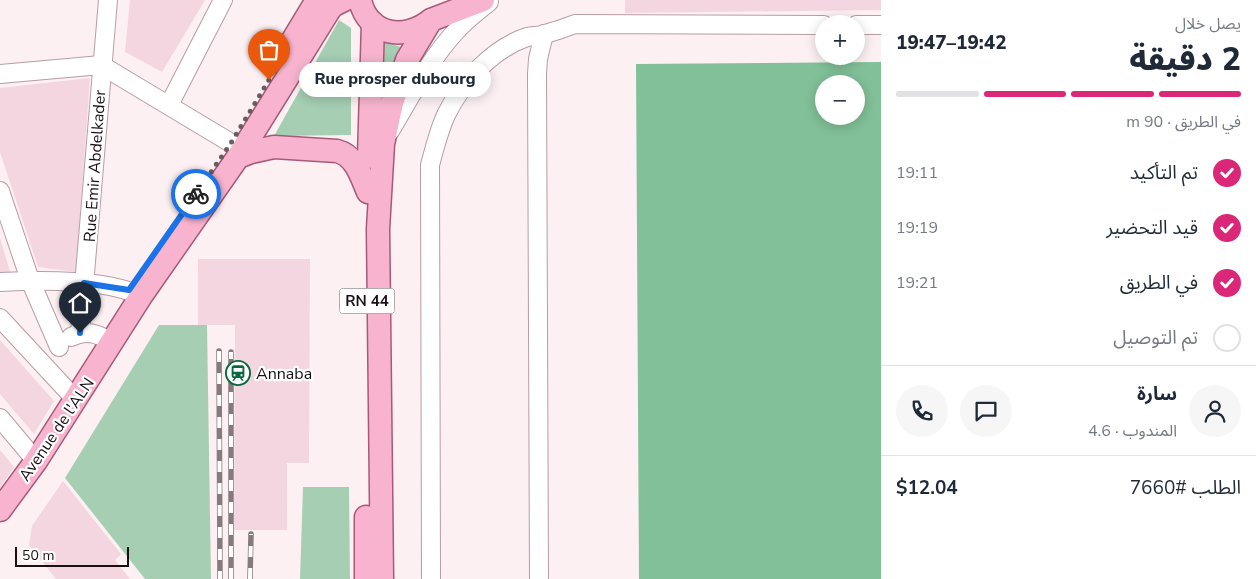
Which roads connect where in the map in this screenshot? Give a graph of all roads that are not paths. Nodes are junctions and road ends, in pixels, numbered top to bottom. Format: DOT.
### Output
graph roads {
  1 [pos="108,0"];
  2 [pos="223,0"];
  3 [pos="317,0"];
  4 [pos="354,0"];
  5 [pos="441,0"];
  6 [pos="483,0"];
  7 [pos="491,0"];
  8 [pos="431,20"];
  9 [pos="373,23"];
  10 [pos="815,25"];
  11 [pos="865,25"];
  12 [pos="881,25"];
  13 [pos="544,34"];
  14 [pos="101,65"];
  15 [pos="0,74"];
  16 [pos="169,105"];
  17 [pos="383,144"];
  18 [pos="235,150"];
  19 [pos="0,192"];
  20 [pos="368,192"];
  21 [pos="30,280"];
  22 [pos="0,282"];
  23 [pos="84,283"];
  24 [pos="135,293"];
  25 [pos="0,318"];
  26 [pos="80,333"];
  27 [pos="112,342"];
  28 [pos="59,347"];
  29 [pos="48,369"];
  30 [pos="76,400"];
  31 [pos="0,418"];
  32 [pos="36,461"];
  33 [pos="0,510"];
  34 [pos="366,579"];
  35 [pos="382,579"];
  36 [pos="431,579"];
  37 [pos="539,579"];
  1 -- 14 [label="street, Rue Emir Abdelkader"];
  2 -- 16 [label="street"];
  3 -- 18 [label="main road, Avenue de l'ALN"];
  4 -- 9 [label="main road"];
  4 -- 18 [label="main road, Avenue de l'ALN"];
  5 -- 8 [label="main road"];
  6 -- 8 [label="main road"];
  7 -- 17 [label="street"];
  8 -- 9 [label="main road"];
  8 -- 17 [label="main road"];
  9 -- 20 [label="main road, RN 44"];
  10 -- 13 [label="street"];
  11 -- 12 [label="street"];
  13 -- 36 [label="street"];
  13 -- 37 [label="street"];
  14 -- 15 [label="street"];
  14 -- 16 [label="street"];
  14 -- 23 [label="street, Rue Emir Abdelkader"];
  16 -- 18 [label="street"];
  17 -- 35 [label="main road"];
  18 -- 20 [label="main road"];
  18 -- 24 [label="main road, Avenue de l'ALN"];
  19 -- 21 [label="street"];
  20 -- 34 [label="main road, RN 44"];
  21 -- 22 [label="street"];
  21 -- 23 [label="street"];
  21 -- 28 [label="street"];
  23 -- 24 [label="street"];
  23 -- 26 [label="street, Rue Emir Abdelkader"];
  24 -- 27 [label="main road, Avenue de l'ALN"];
  25 -- 29 [label="street"];
  26 -- 27 [label="street"];
  26 -- 28 [label="street"];
  27 -- 30 [label="main road, Avenue de l'ALN"];
  28 -- 29 [label="street"];
  29 -- 30 [label="street"];
  30 -- 32 [label="main road, Avenue de l'ALN"];
  31 -- 32 [label="street"];
  32 -- 33 [label="main road, Avenue de l'ALN"];
}
